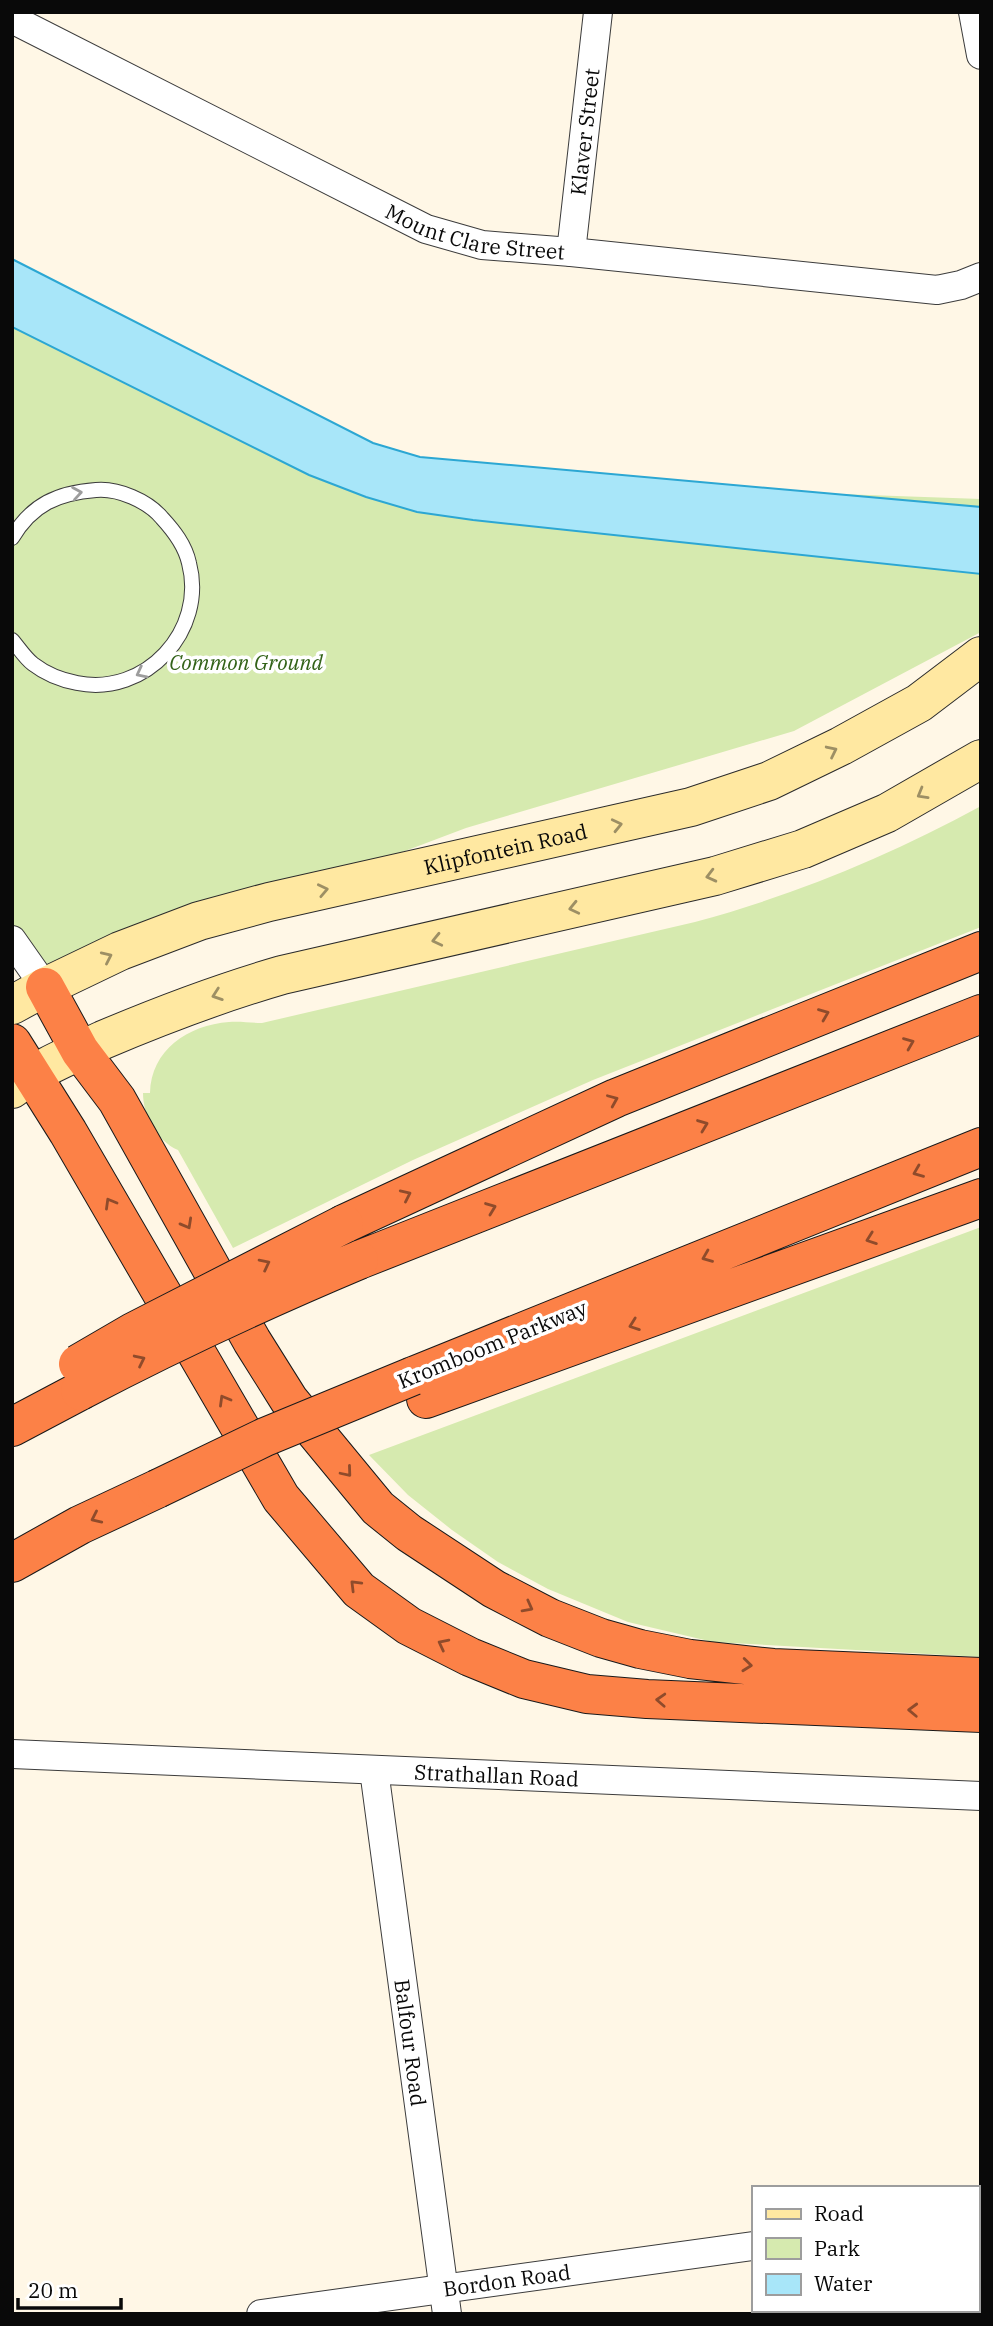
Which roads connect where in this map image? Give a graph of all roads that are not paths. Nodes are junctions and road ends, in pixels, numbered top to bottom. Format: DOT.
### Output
graph roads {
  1 [pos="598,12"];
  2 [pos="973,12"];
  3 [pos="12,19"];
  4 [pos="981,55"];
  5 [pos="570,252"];
  6 [pos="981,277"];
  7 [pos="12,538"];
  8 [pos="12,640"];
  9 [pos="981,656"];
  10 [pos="981,759"];
  11 [pos="12,940"];
  12 [pos="981,951"];
  13 [pos="45,987"];
  14 [pos="12,1005"];
  15 [pos="981,1014"];
  16 [pos="12,1043"];
  17 [pos="80,1051"];
  18 [pos="22,1083"];
  19 [pos="981,1147"];
  20 [pos="981,1199"];
  21 [pos="78,1378"];
  22 [pos="419,1387"];
  23 [pos="12,1402"];
  24 [pos="12,1427"];
  25 [pos="12,1563"];
  26 [pos="981,1676"];
  27 [pos="981,1713"];
  28 [pos="12,1754"];
  29 [pos="374,1770"];
  30 [pos="981,1796"];
  31 [pos="752,2246"];
  32 [pos="445,2301"];
  33 [pos="261,2314"];
  1 -- 5 [label="street, Klaver Street"];
  2 -- 4 [label="street"];
  3 -- 5 [label="street, Mount Clare Street"];
  5 -- 6 [label="street, Mount Clare Street"];
  7 -- 8 [label="lane, one-way"];
  13 -- 9 [label="main road, Klipfontein Road, one-way"];
  10 -- 17 [label="main road, one-way"];
  11 -- 13 [label="street"];
  21 -- 12 [label="highway, one-way, bridge"];
  13 -- 14 [label="main road, Klipfontein Road"];
  13 -- 17 [label="highway"];
  21 -- 15 [label="highway, one-way, bridge"];
  16 -- 18 [label="highway"];
  17 -- 18 [label="main road"];
  17 -- 26 [label="highway, one-way"];
  27 -- 18 [label="highway, one-way"];
  19 -- 22 [label="highway, Kromboom Parkway, one-way"];
  20 -- 22 [label="highway, one-way"];
  21 -- 23 [label="highway"];
  21 -- 24 [label="highway"];
  22 -- 25 [label="highway, Kromboom Parkway, one-way, bridge"];
  28 -- 29 [label="street, Strathallan Road"];
  29 -- 30 [label="street, Strathallan Road"];
  29 -- 32 [label="street, Balfour Road"];
  31 -- 32 [label="street, Bordon Road"];
  32 -- 33 [label="street, Bordon Road"];
}
